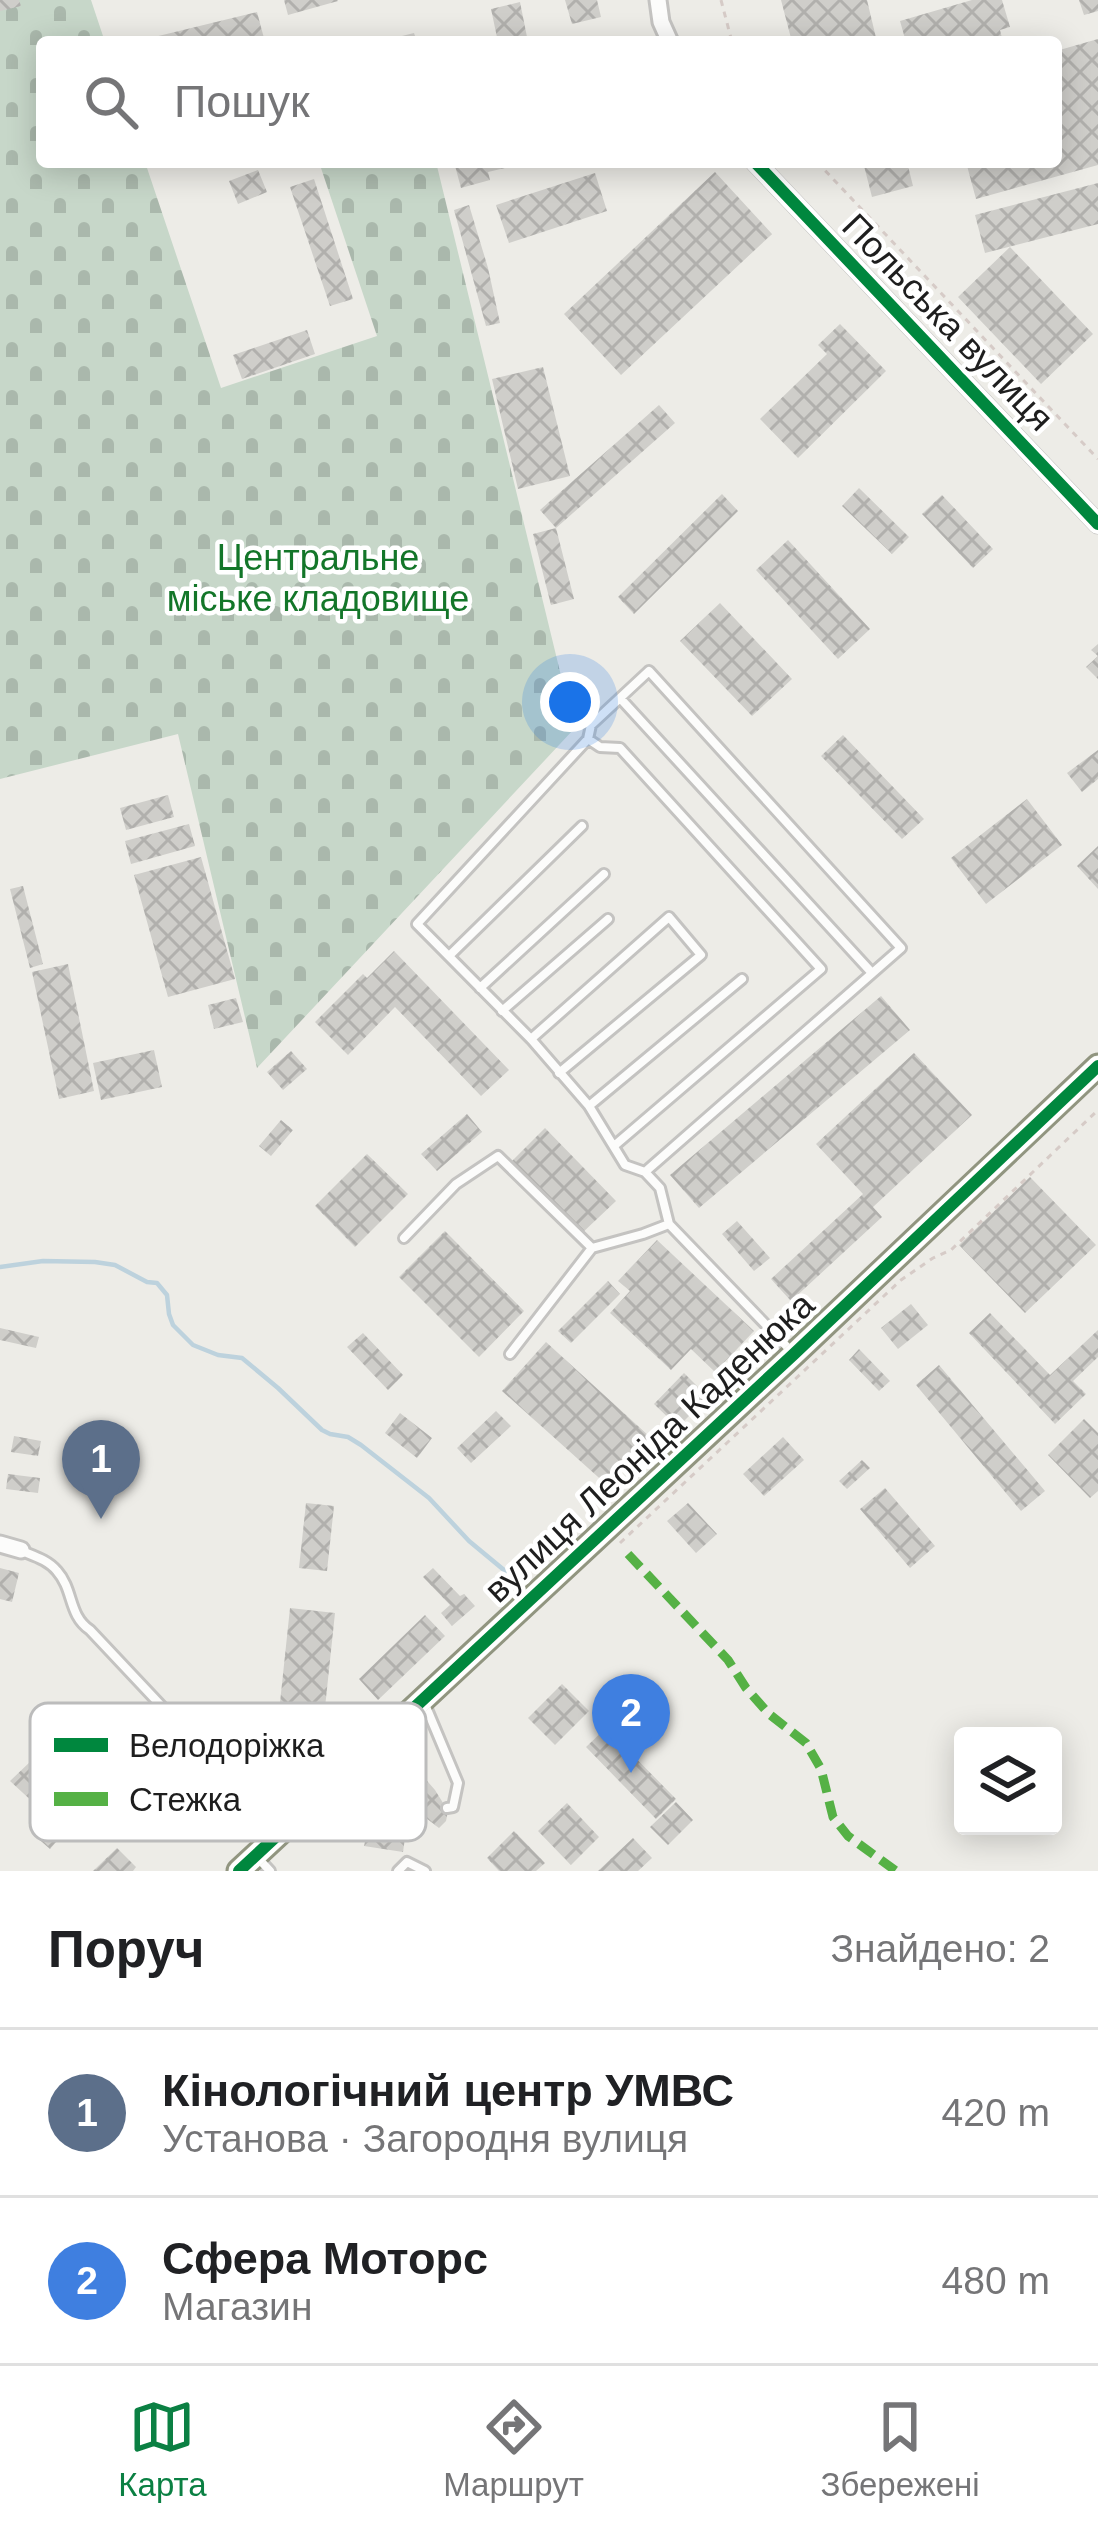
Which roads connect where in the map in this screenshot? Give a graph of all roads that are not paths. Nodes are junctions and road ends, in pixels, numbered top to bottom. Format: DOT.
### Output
graph roads {
  1 [pos="658,0"];
  2 [pos="667,36"];
  3 [pos="760,168"];
  4 [pos="1098,524"];
  5 [pos="620,698"];
  6 [pos="588,739"];
  7 [pos="582,826"];
  8 [pos="604,874"];
  9 [pos="608,919"];
  10 [pos="449,956"];
  11 [pos="872,973"];
  12 [pos="742,979"];
  13 [pos="480,988"];
  14 [pos="502,1011"];
  15 [pos="531,1039"];
  16 [pos="1098,1066"];
  17 [pos="559,1073"];
  18 [pos="589,1106"];
  19 [pos="614,1146"];
  20 [pos="645,1172"];
  21 [pos="669,1224"];
  22 [pos="404,1238"];
  23 [pos="592,1248"];
  24 [pos="510,1354"];
  25 [pos="794,1354"];
  26 [pos="0,1544"];
  27 [pos="21,1550"];
  28 [pos="423,1700"];
  29 [pos="159,1703"];
  30 [pos="420,1703"];
  31 [pos="424,1703"];
  32 [pos="426,1707"];
  33 [pos="447,1808"];
  34 [pos="273,1841"];
  35 [pos="255,1866"];
  36 [pos="398,1871"];
  37 [pos="425,1871"];
  1 -- 2 [label="street"];
  3 -- 4 [label="street, Польська вулиця"];
  5 -- 6 [label="lane"];
  5 -- 11 [label="lane"];
  5 -- 11 [label="lane"];
  6 -- 10 [label="lane"];
  6 -- 19 [label="lane"];
  7 -- 10 [label="lane"];
  8 -- 13 [label="lane"];
  9 -- 14 [label="lane"];
  10 -- 13 [label="lane"];
  11 -- 20 [label="lane"];
  12 -- 18 [label="lane"];
  13 -- 14 [label="lane"];
  14 -- 15 [label="lane"];
  15 -- 17 [label="lane"];
  15 -- 17 [label="lane"];
  16 -- 25 [label="street, вулиця Леоніда Каденюка"];
  17 -- 18 [label="lane"];
  18 -- 19 [label="lane"];
  19 -- 20 [label="lane"];
  20 -- 21 [label="lane"];
  21 -- 23 [label="lane"];
  21 -- 25 [label="lane"];
  22 -- 23 [label="lane"];
  23 -- 24 [label="lane"];
  25 -- 28 [label="street, вулиця Леоніда Каденюка"];
  26 -- 27 [label="street"];
  27 -- 29 [label="lane"];
  28 -- 30 [label="street, вулиця Леоніда Каденюка"];
  28 -- 31 [label="lane"];
  32 -- 33 [label="lane"];
  34 -- 35 [label="street, вулиця Леоніда Каденюка"];
  36 -- 37 [label="lane"];
}
